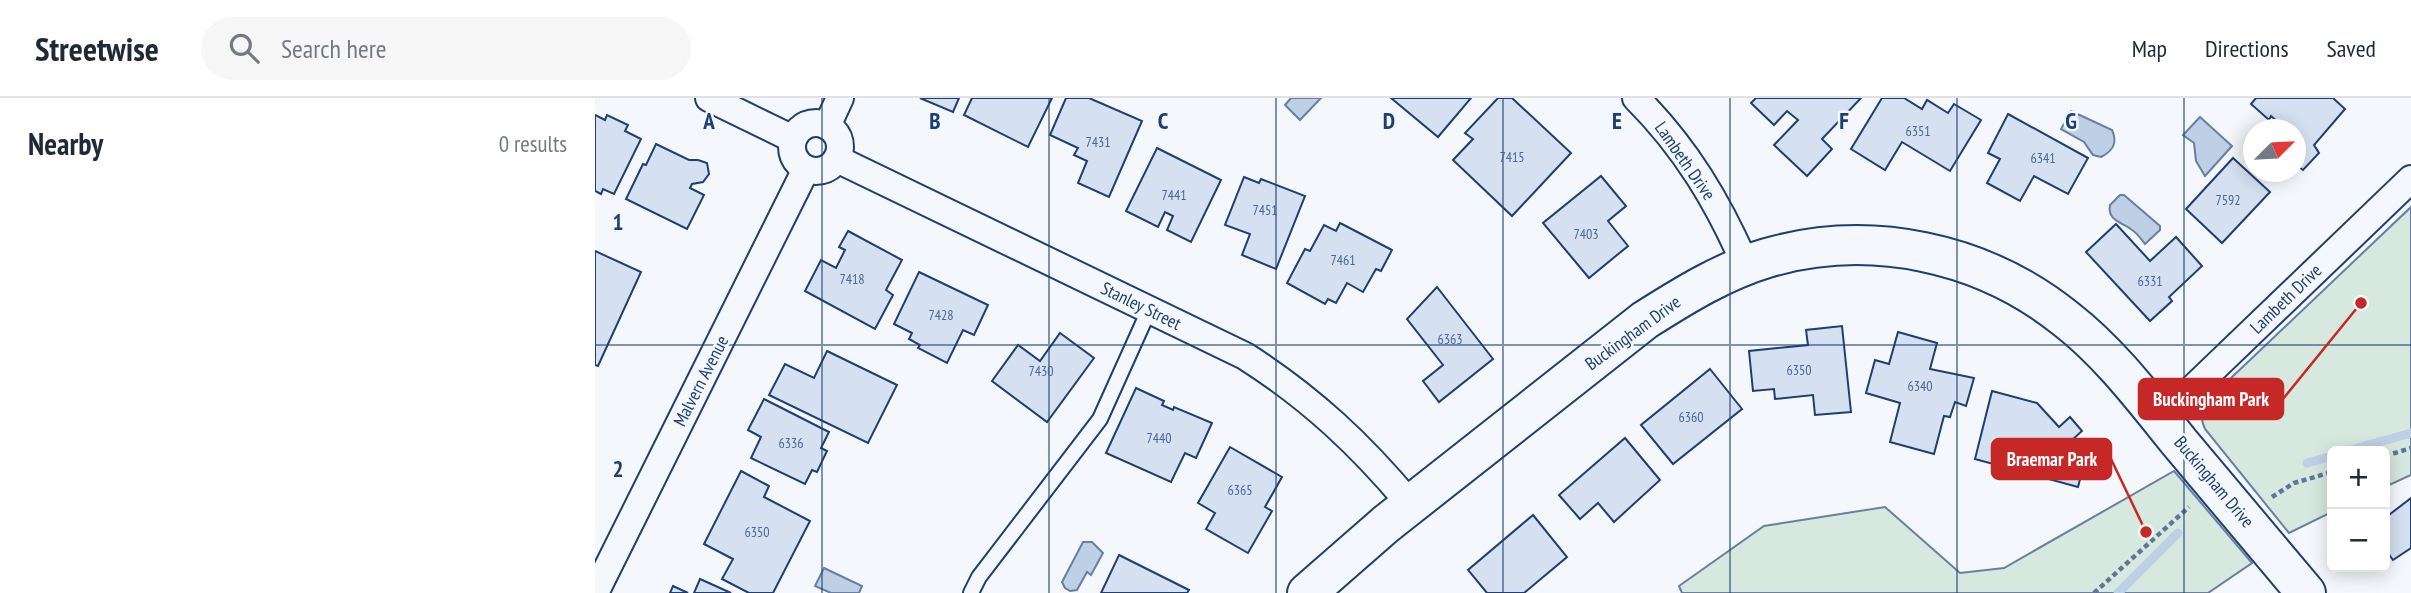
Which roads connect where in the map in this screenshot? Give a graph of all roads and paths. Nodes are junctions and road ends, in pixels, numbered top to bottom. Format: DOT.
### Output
graph roads {
  1 [pos="709,98"];
  2 [pos="840,98"];
  3 [pos="1636,98"];
  4 [pos="827,126"];
  5 [pos="793,139"];
  6 [pos="837,159"];
  7 [pos="806,169"];
  8 [pos="2411,179"];
  9 [pos="1746,266"];
  10 [pos="1149,310"];
  11 [pos="2161,419"];
  12 [pos="2411,448"];
  13 [pos="2390,454"];
  14 [pos="2327,474"];
  15 [pos="2272,497"];
  16 [pos="2192,504"];
  17 [pos="1411,505"];
  18 [pos="595,593"];
  19 [pos="971,593"];
  20 [pos="1307,593"];
  21 [pos="2094,593"];
  22 [pos="2306,593"];
  1 -- 5 [label="street"];
  2 -- 4 [label="street"];
  3 -- 9 [label="street, Lambeth Drive"];
  4 -- 5 [label="street"];
  4 -- 6 [label="street"];
  5 -- 7 [label="street"];
  6 -- 7 [label="street"];
  6 -- 10 [label="street, Stanley Street"];
  7 -- 18 [label="street, Malvern Avenue"];
  8 -- 11 [label="street, Lambeth Drive"];
  9 -- 11 [label="street, Buckingham Drive"];
  9 -- 17 [label="street, Buckingham Drive"];
  10 -- 17 [label="street, Stanley Street"];
  10 -- 19 [label="lane"];
  11 -- 22 [label="street, Buckingham Drive"];
  12 -- 13 [label="path"];
  14 -- 15 [label="path"];
  16 -- 21 [label="path"];
  17 -- 20 [label="street, Buckingham Drive"];
}
